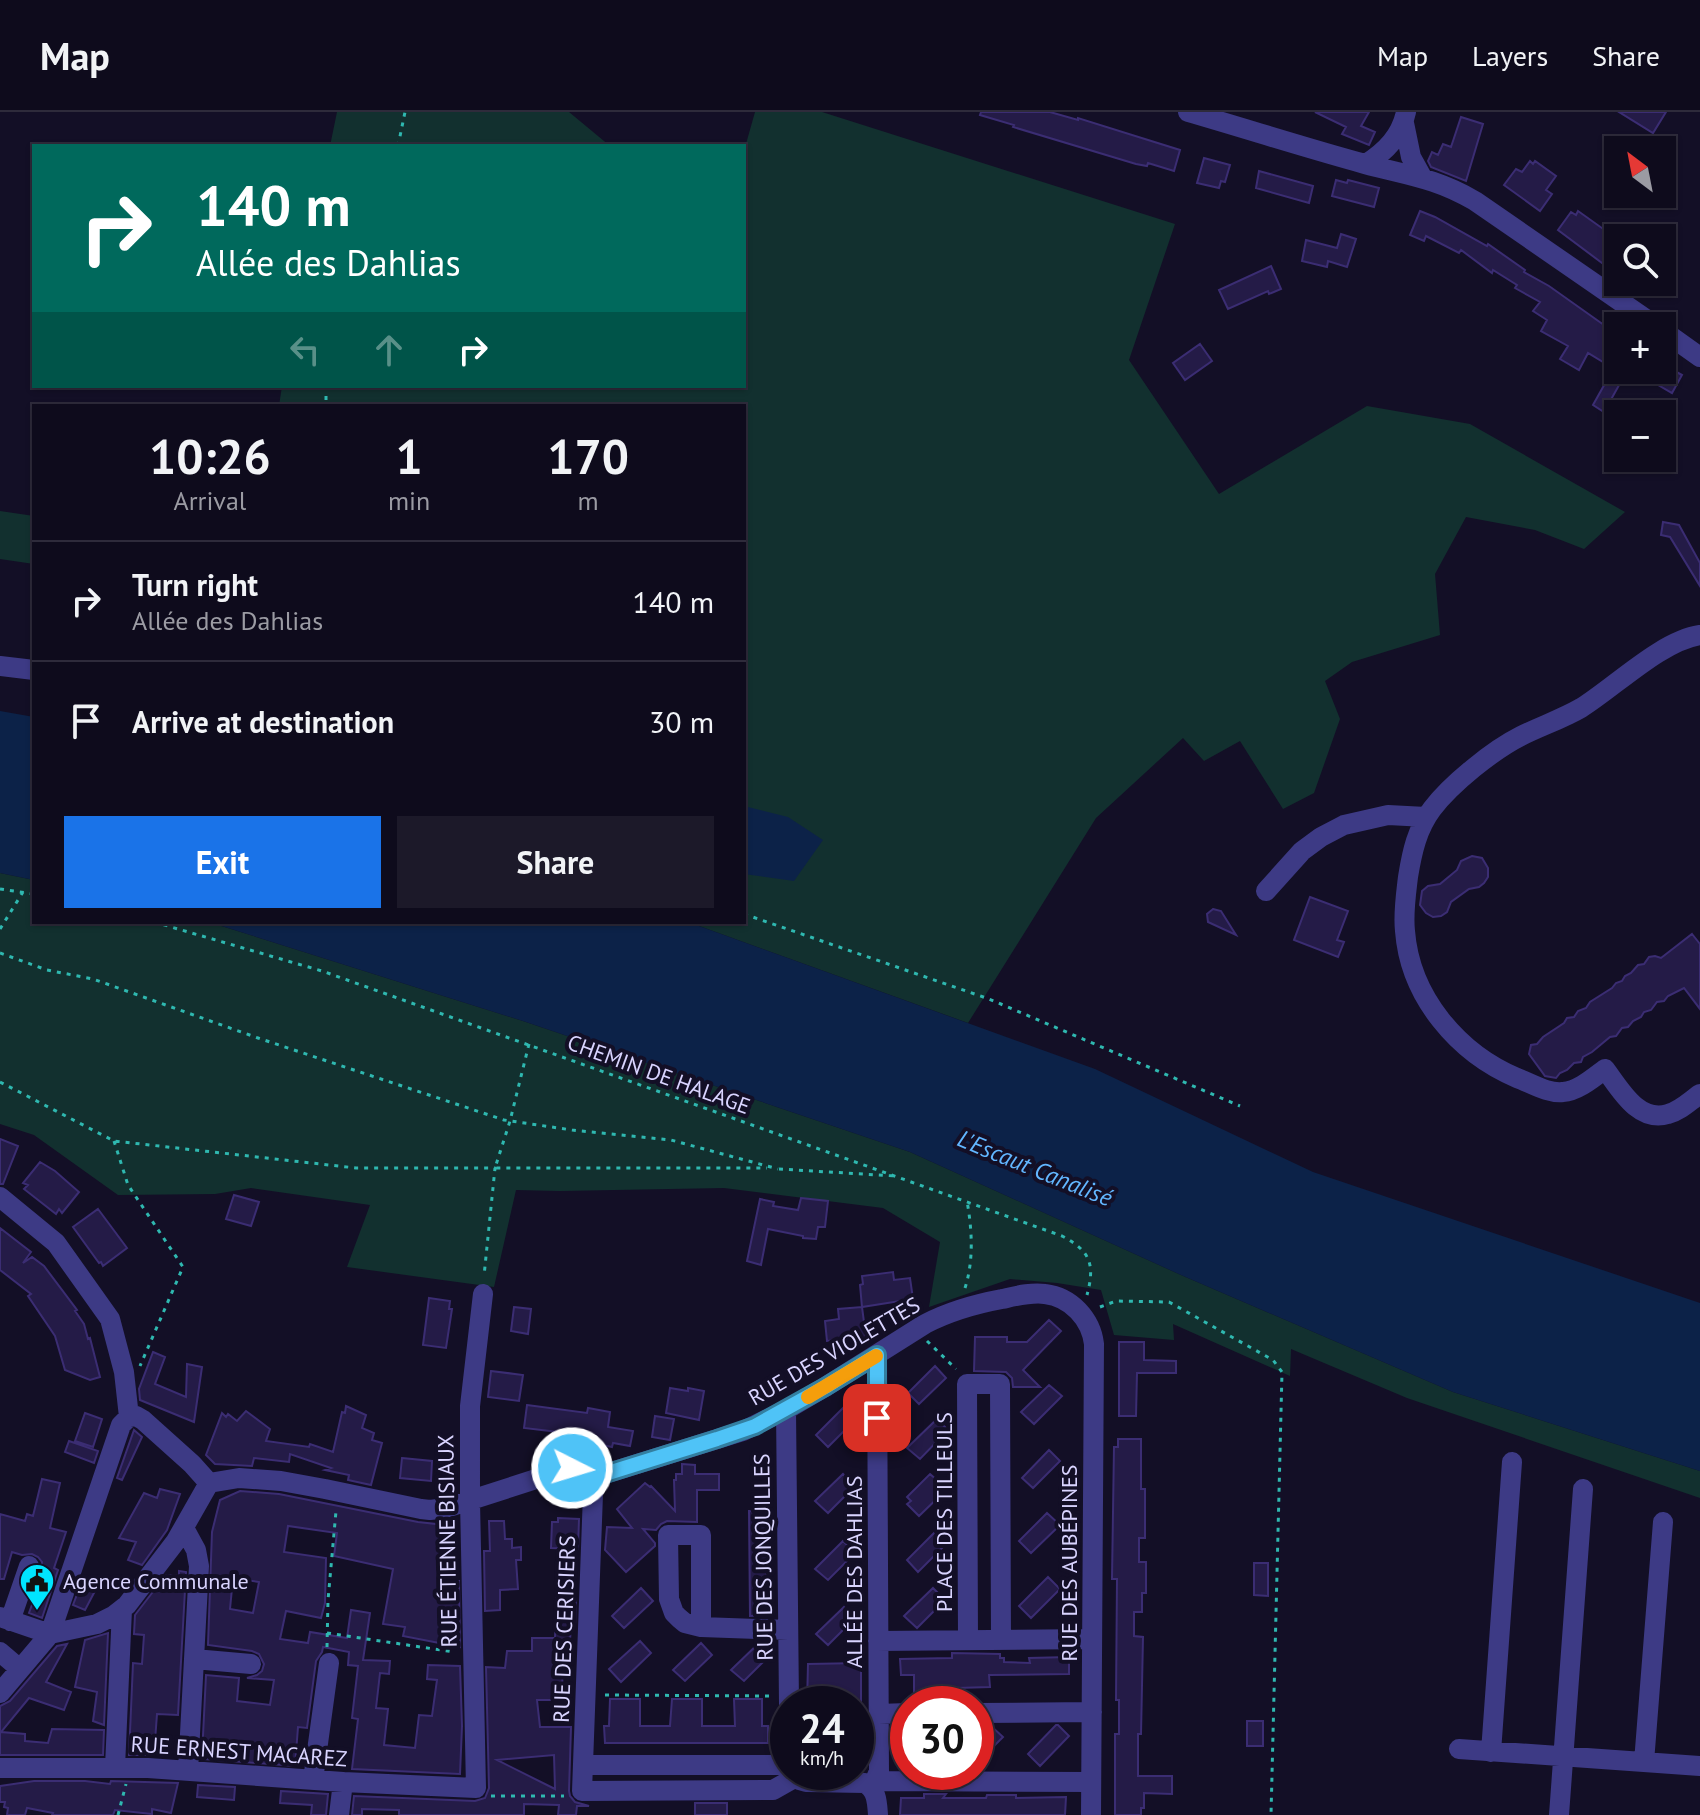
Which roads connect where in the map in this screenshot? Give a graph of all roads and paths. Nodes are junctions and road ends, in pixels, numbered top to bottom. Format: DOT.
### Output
graph roads {
  1 [pos="405,112"];
  2 [pos="1188,112"];
  3 [pos="1405,118"];
  4 [pos="1249,120"];
  5 [pos="398,144"];
  6 [pos="1366,164"];
  7 [pos="1422,177"];
  8 [pos="1636,312"];
  9 [pos="1676,340"];
  10 [pos="1700,357"];
  11 [pos="1700,635"];
  12 [pos="0,666"];
  13 [pos="32,670"];
  14 [pos="1426,817"];
  15 [pos="0,889"];
  16 [pos="1266,891"];
  17 [pos="23,892"];
  18 [pos="32,894"];
  19 [pos="746,915"];
  20 [pos="161,924"];
  21 [pos="0,929"];
  22 [pos="0,953"];
  23 [pos="529,1044"];
  24 [pos="0,1082"];
  25 [pos="1700,1094"];
  26 [pos="1240,1106"];
  27 [pos="510,1121"];
  28 [pos="114,1141"];
  29 [pos="495,1168"];
  30 [pos="778,1169"];
  31 [pos="900,1176"];
  32 [pos="0,1197"];
  33 [pos="967,1200"];
  34 [pos="483,1294"];
  35 [pos="963,1308"];
  36 [pos="1082,1314"];
  37 [pos="916,1330"];
  38 [pos="877,1355"];
  39 [pos="139,1368"];
  40 [pos="967,1384"];
  41 [pos="786,1410"];
  42 [pos="129,1417"];
  43 [pos="967,1423"];
  44 [pos="1000,1423"];
  45 [pos="1512,1462"];
  46 [pos="605,1474"];
  47 [pos="209,1483"];
  48 [pos="1583,1489"];
  49 [pos="337,1491"];
  50 [pos="470,1501"];
  51 [pos="968,1507"];
  52 [pos="1000,1507"];
  53 [pos="1663,1522"];
  54 [pos="184,1528"];
  55 [pos="29,1566"];
  56 [pos="968,1596"];
  57 [pos="1001,1596"];
  58 [pos="122,1609"];
  59 [pos="5,1619"];
  60 [pos="701,1627"];
  61 [pos="788,1630"];
  62 [pos="327,1633"];
  63 [pos="50,1634"];
  64 [pos="1092,1639"];
  65 [pos="968,1640"];
  66 [pos="1001,1640"];
  67 [pos="878,1641"];
  68 [pos="0,1652"];
  69 [pos="472,1655"];
  70 [pos="194,1659"];
  71 [pos="329,1663"];
  72 [pos="251,1664"];
  73 [pos="20,1669"];
  74 [pos="789,1686"];
  75 [pos="0,1693"];
  76 [pos="586,1694"];
  77 [pos="770,1699"];
  78 [pos="1092,1712"];
  79 [pos="994,1713"];
  80 [pos="879,1714"];
  81 [pos="890,1714"];
  82 [pos="1459,1749"];
  83 [pos="1491,1752"];
  84 [pos="1563,1757"];
  85 [pos="1644,1762"];
  86 [pos="583,1765"];
  87 [pos="1700,1766"];
  88 [pos="123,1767"];
  89 [pos="0,1768"];
  90 [pos="770,1770"];
  91 [pos="188,1771"];
  92 [pos="313,1780"];
  93 [pos="343,1782"];
  94 [pos="1091,1782"];
  95 [pos="874,1785"];
  96 [pos="476,1788"];
  97 [pos="773,1790"];
  98 [pos="582,1791"];
  99 [pos="118,1815"];
  100 [pos="339,1815"];
  101 [pos="878,1815"];
  102 [pos="1091,1815"];
  103 [pos="1271,1815"];
  104 [pos="1559,1815"];
  1 -- 5 [label="path"];
  2 -- 4 [label="street"];
  3 -- 6 [label="street"];
  3 -- 7 [label="street"];
  4 -- 6 [label="street"];
  6 -- 7 [label="street"];
  7 -- 8 [label="street"];
  9 -- 10 [label="street"];
  11 -- 14 [label="street"];
  12 -- 13 [label="street"];
  14 -- 16 [label="street"];
  14 -- 25 [label="street"];
  15 -- 17 [label="path"];
  17 -- 18 [label="path"];
  17 -- 21 [label="path"];
  19 -- 26 [label="path"];
  20 -- 23 [label="path, CHEMIN DE HALAGE"];
  22 -- 27 [label="path"];
  23 -- 27 [label="path"];
  23 -- 31 [label="path, CHEMIN DE HALAGE"];
  24 -- 28 [label="path"];
  27 -- 29 [label="path"];
  27 -- 30 [label="path"];
  28 -- 29 [label="path"];
  28 -- 39 [label="path"];
  29 -- 30 [label="path"];
  29 -- 34 [label="path"];
  30 -- 31 [label="path"];
  31 -- 33 [label="path, CHEMIN DE HALAGE"];
  32 -- 42 [label="street"];
  33 -- 35 [label="path"];
  33 -- 36 [label="path, CHEMIN DE HALAGE"];
  34 -- 50 [label="street, RUE ÉTIENNE BISIAUX"];
  35 -- 36 [label="street, RUE DES VIOLETTES"];
  35 -- 37 [label="street, RUE DES VIOLETTES"];
  36 -- 64 [label="street, RUE DES AUBÉPINES"];
  36 -- 103 [label="path"];
  37 -- 38 [label="street, RUE DES VIOLETTES"];
  37 -- 40 [label="path"];
  38 -- 41 [label="street, RUE DES VIOLETTES"];
  38 -- 67 [label="street, ALLÉE DES DAHLIAS"];
  40 -- 43 [label="street, PLACE DES TILLEULS"];
  40 -- 44 [label="street, PLACE DES TILLEULS"];
  41 -- 46 [label="street, RUE DES VIOLETTES"];
  41 -- 61 [label="street, RUE DES JONQUILLES"];
  42 -- 47 [label="street"];
  42 -- 63 [label="street"];
  43 -- 44 [label="street"];
  43 -- 51 [label="street, PLACE DES TILLEULS"];
  44 -- 52 [label="street, PLACE DES TILLEULS"];
  45 -- 83 [label="street"];
  46 -- 50 [label="street, RUE DES VIOLETTES"];
  46 -- 76 [label="street, RUE DES CERISIERS"];
  47 -- 49 [label="street, RUE DES VIOLETTES"];
  47 -- 54 [label="street"];
  48 -- 84 [label="street"];
  49 -- 50 [label="street, RUE DES VIOLETTES"];
  49 -- 62 [label="path"];
  50 -- 69 [label="street, RUE ÉTIENNE BISIAUX"];
  51 -- 52 [label="street"];
  51 -- 56 [label="street, PLACE DES TILLEULS"];
  52 -- 57 [label="street, PLACE DES TILLEULS"];
  53 -- 85 [label="street"];
  54 -- 58 [label="street"];
  54 -- 70 [label="street"];
  55 -- 59 [label="street"];
  56 -- 57 [label="street"];
  56 -- 65 [label="street, PLACE DES TILLEULS"];
  57 -- 66 [label="street, PLACE DES TILLEULS"];
  58 -- 63 [label="street"];
  58 -- 88 [label="street"];
  59 -- 63 [label="street"];
  60 -- 61 [label="street"];
  61 -- 74 [label="street, RUE DES JONQUILLES"];
  62 -- 69 [label="path"];
  62 -- 71 [label="path"];
  63 -- 73 [label="street"];
  64 -- 66 [label="street"];
  64 -- 78 [label="street, RUE DES AUBÉPINES"];
  65 -- 66 [label="street"];
  65 -- 67 [label="street"];
  67 -- 80 [label="street, ALLÉE DES DAHLIAS"];
  68 -- 73 [label="street"];
  69 -- 96 [label="street, RUE ÉTIENNE BISIAUX"];
  70 -- 72 [label="street"];
  70 -- 91 [label="street"];
  71 -- 92 [label="street"];
  73 -- 75 [label="street"];
  76 -- 77 [label="path"];
  76 -- 86 [label="street, RUE DES CERISIERS"];
  78 -- 79 [label="street"];
  78 -- 94 [label="street, RUE DES AUBÉPINES"];
  80 -- 81 [label="street"];
  80 -- 95 [label="street, ALLÉE DES DAHLIAS"];
  82 -- 83 [label="street"];
  83 -- 84 [label="street"];
  84 -- 85 [label="street"];
  84 -- 104 [label="street"];
  85 -- 87 [label="street"];
  86 -- 90 [label="street"];
  86 -- 98 [label="street, RUE DES CERISIERS"];
  88 -- 89 [label="street, RUE ERNEST MACAREZ"];
  88 -- 91 [label="street, RUE ERNEST MACAREZ"];
  88 -- 99 [label="path"];
  91 -- 92 [label="street, RUE ERNEST MACAREZ"];
  92 -- 93 [label="street, RUE ERNEST MACAREZ"];
  93 -- 96 [label="street, RUE ERNEST MACAREZ"];
  93 -- 100 [label="street"];
  94 -- 95 [label="street"];
  94 -- 102 [label="street, RUE DES AUBÉPINES"];
  95 -- 101 [label="street"];
  96 -- 98 [label="path"];
  97 -- 98 [label="street"];
}
